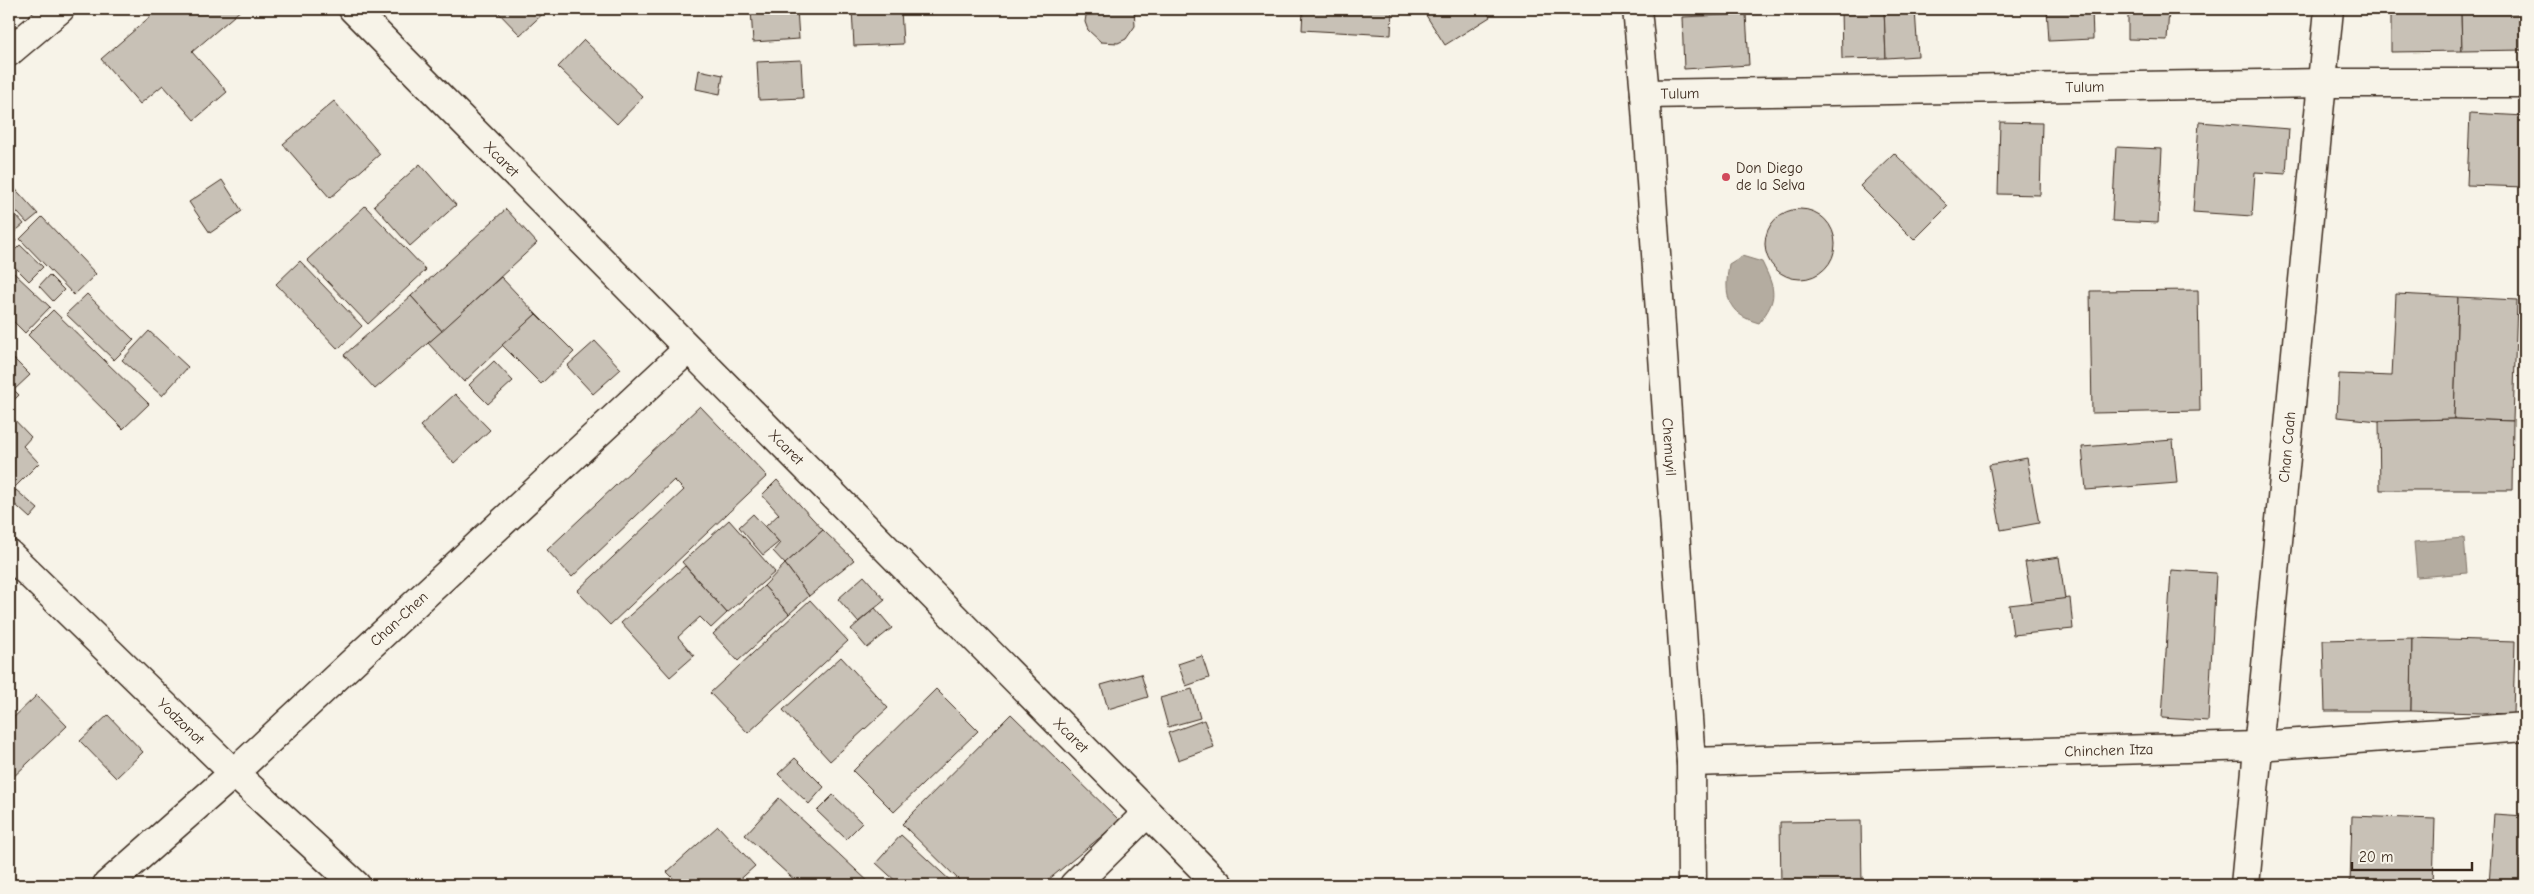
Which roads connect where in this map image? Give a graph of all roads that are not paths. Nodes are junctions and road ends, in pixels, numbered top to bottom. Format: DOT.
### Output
graph roads {
  1 [pos="60,9"];
  2 [pos="353,9"];
  3 [pos="1636,9"];
  4 [pos="2329,9"];
  5 [pos="9,52"];
  6 [pos="2324,83"];
  7 [pos="2525,83"];
  8 [pos="1645,94"];
  9 [pos="688,349"];
  10 [pos="9,554"];
  11 [pos="2525,727"];
  12 [pos="2257,746"];
  13 [pos="1691,762"];
  14 [pos="234,773"];
  15 [pos="1147,813"];
  16 [pos="107,885"];
  17 [pos="356,885"];
  18 [pos="1074,885"];
  19 [pos="1219,885"];
  20 [pos="1692,885"];
  21 [pos="2245,885"];
  1 -- 5 [label="street"];
  2 -- 9 [label="street, Xcaret"];
  3 -- 8 [label="street, Chemuyil"];
  4 -- 6 [label="street, Chan Caah"];
  6 -- 7 [label="street, Tulum"];
  6 -- 8 [label="street, Tulum"];
  6 -- 12 [label="street, Chan Caah"];
  8 -- 13 [label="street, Chemuyil"];
  9 -- 14 [label="street, Chan-Chen"];
  9 -- 15 [label="street, Xcaret"];
  10 -- 14 [label="street, Yodzonot"];
  11 -- 12 [label="street, Chinchen Itza"];
  12 -- 13 [label="street, Chinchen Itza"];
  12 -- 21 [label="street, Chan Caah"];
  13 -- 20 [label="street, Chemuyil"];
  14 -- 16 [label="street, Chan-Chen"];
  14 -- 17 [label="street, Yodzonot"];
  15 -- 18 [label="street"];
  15 -- 19 [label="street, Xcaret"];
}
